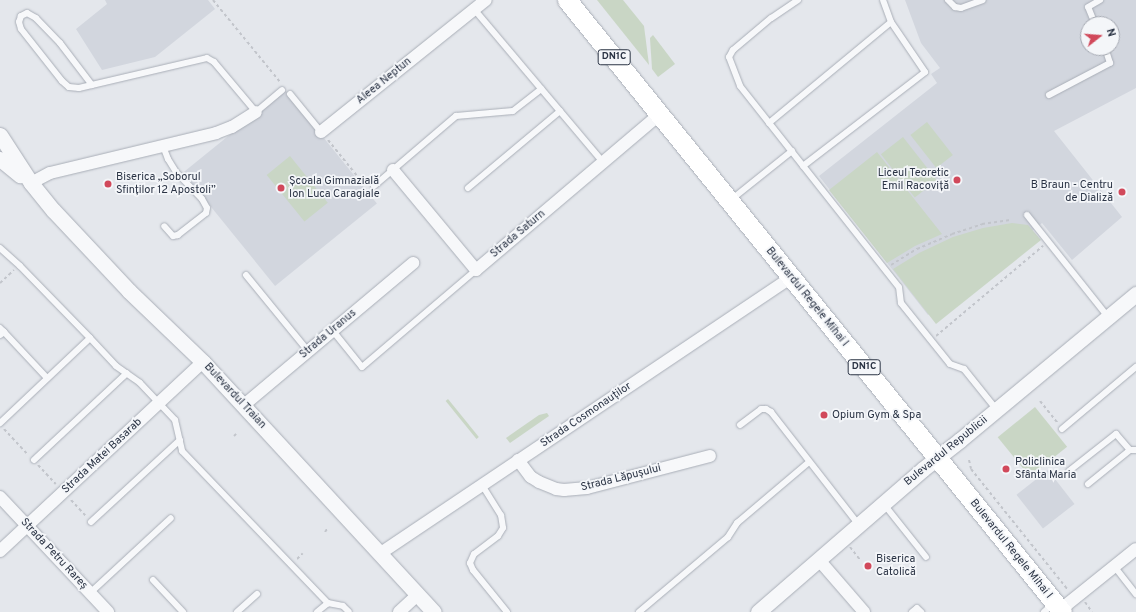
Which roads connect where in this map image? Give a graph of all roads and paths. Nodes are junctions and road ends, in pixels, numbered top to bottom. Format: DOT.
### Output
graph roads {
  1 [pos="213,0"];
  2 [pos="486,0"];
  3 [pos="568,0"];
  4 [pos="798,0"];
  5 [pos="883,0"];
  6 [pos="948,0"];
  7 [pos="984,0"];
  8 [pos="1086,0"];
  9 [pos="1100,0"];
  10 [pos="1088,7"];
  11 [pos="474,9"];
  12 [pos="1092,16"];
  13 [pos="892,22"];
  14 [pos="1108,56"];
  15 [pos="92,85"];
  16 [pos="541,89"];
  17 [pos="282,90"];
  18 [pos="290,94"];
  19 [pos="1049,95"];
  20 [pos="560,111"];
  21 [pos="256,112"];
  22 [pos="660,114"];
  23 [pos="769,122"];
  24 [pos="321,132"];
  25 [pos="0,135"];
  26 [pos="163,146"];
  27 [pos="792,151"];
  28 [pos="0,159"];
  29 [pos="603,162"];
  30 [pos="803,166"];
  31 [pos="393,170"];
  32 [pos="31,183"];
  33 [pos="374,186"];
  34 [pos="468,188"];
  35 [pos="729,201"];
  36 [pos="1027,215"];
  37 [pos="1012,220"];
  38 [pos="164,226"];
  39 [pos="1048,242"];
  40 [pos="0,248"];
  41 [pos="413,264"];
  42 [pos="20,265"];
  43 [pos="476,270"];
  44 [pos="886,270"];
  45 [pos="246,275"];
  46 [pos="791,277"];
  47 [pos="0,283"];
  48 [pos="1136,294"];
  49 [pos="1108,317"];
  50 [pos="333,331"];
  51 [pos="1,332"];
  52 [pos="90,338"];
  53 [pos="931,340"];
  54 [pos="308,351"];
  55 [pos="203,362"];
  56 [pos="1136,367"];
  57 [pos="126,373"];
  58 [pos="47,378"];
  59 [pos="1040,401"];
  60 [pos="159,403"];
  61 [pos="244,405"];
  62 [pos="996,410"];
  63 [pos="0,423"];
  64 [pos="740,425"];
  65 [pos="1062,429"];
  66 [pos="236,434"];
  67 [pos="234,436"];
  68 [pos="180,440"];
  69 [pos="1133,450"];
  70 [pos="710,456"];
  71 [pos="938,457"];
  72 [pos="34,460"];
  73 [pos="518,460"];
  74 [pos="969,460"];
  75 [pos="809,462"];
  76 [pos="1069,471"];
  77 [pos="1088,484"];
  78 [pos="482,485"];
  79 [pos="0,497"];
  80 [pos="69,497"];
  81 [pos="883,503"];
  82 [pos="172,518"];
  83 [pos="91,522"];
  84 [pos="858,525"];
  85 [pos="27,526"];
  86 [pos="328,529"];
  87 [pos="325,532"];
  88 [pos="849,546"];
  89 [pos="1136,549"];
  90 [pos="0,551"];
  91 [pos="381,553"];
  92 [pos="926,557"];
  93 [pos="819,560"];
  94 [pos="861,561"];
  95 [pos="1114,566"];
  96 [pos="153,580"];
  97 [pos="90,593"];
  98 [pos="257,594"];
  99 [pos="418,594"];
  100 [pos="1079,594"];
  101 [pos="1136,594"];
  102 [pos="328,603"];
  103 [pos="1055,609"];
  104 [pos="108,612"];
  105 [pos="183,612"];
  106 [pos="237,612"];
  107 [pos="317,612"];
  108 [pos="349,612"];
  109 [pos="399,612"];
  110 [pos="434,612"];
  111 [pos="507,612"];
  112 [pos="639,612"];
  113 [pos="758,612"];
  114 [pos="864,612"];
  115 [pos="912,612"];
  116 [pos="921,612"];
  117 [pos="1092,612"];
  1 -- 18 [label="path"];
  2 -- 11 [label="street, Aleea Neptun"];
  3 -- 22 [label="main road, Bulevardul Regele Mihai I / DN1C"];
  4 -- 23 [label="lane"];
  5 -- 13 [label="lane"];
  6 -- 7 [label="lane"];
  8 -- 10 [label="lane"];
  9 -- 10 [label="lane"];
  10 -- 12 [label="lane"];
  11 -- 16 [label="lane"];
  11 -- 24 [label="street, Aleea Neptun"];
  13 -- 23 [label="lane"];
  13 -- 30 [label="lane"];
  14 -- 19 [label="lane"];
  15 -- 15 [label="lane"];
  15 -- 21 [label="lane"];
  16 -- 20 [label="lane"];
  16 -- 31 [label="lane"];
  17 -- 21 [label="lane"];
  18 -- 24 [label="lane"];
  20 -- 29 [label="lane"];
  20 -- 34 [label="lane"];
  21 -- 26 [label="street"];
  22 -- 29 [label="street, Strada Saturn"];
  22 -- 35 [label="main road, Bulevardul Regele Mihai I / DN1C"];
  23 -- 27 [label="lane"];
  24 -- 33 [label="path"];
  25 -- 32 [label="street, Bulevardul Traian"];
  26 -- 32 [label="street"];
  26 -- 38 [label="lane"];
  27 -- 30 [label="lane"];
  27 -- 35 [label="lane"];
  28 -- 32 [label="street, Bulevardul Traian"];
  29 -- 43 [label="street, Strada Saturn"];
  30 -- 44 [label="lane"];
  31 -- 33 [label="lane"];
  31 -- 43 [label="street"];
  32 -- 55 [label="street, Bulevardul Traian"];
  35 -- 46 [label="main road, Bulevardul Regele Mihai I / DN1C"];
  36 -- 39 [label="lane"];
  37 -- 44 [label="path"];
  39 -- 49 [label="lane"];
  39 -- 53 [label="path"];
  40 -- 42 [label="lane"];
  41 -- 50 [label="street, Strada Uranus"];
  42 -- 47 [label="path"];
  42 -- 52 [label="lane"];
  43 -- 50 [label="lane"];
  44 -- 53 [label="lane"];
  45 -- 54 [label="lane"];
  46 -- 71 [label="main road, Bulevardul Regele Mihai I / DN1C"];
  46 -- 73 [label="street, Strada Cosmonauților"];
  48 -- 49 [label="street, Bulevardul Republicii"];
  49 -- 62 [label="street, Bulevardul Republicii"];
  50 -- 54 [label="street, Strada Uranus"];
  51 -- 58 [label="lane"];
  52 -- 57 [label="lane"];
  52 -- 58 [label="lane"];
  53 -- 62 [label="lane"];
  54 -- 61 [label="street, Strada Uranus"];
  55 -- 60 [label="street, Strada Matei Basarab"];
  55 -- 61 [label="street, Bulevardul Traian"];
  56 -- 65 [label="lane"];
  57 -- 60 [label="lane"];
  57 -- 72 [label="lane"];
  58 -- 63 [label="lane"];
  59 -- 65 [label="path"];
  60 -- 68 [label="lane"];
  60 -- 85 [label="street, Strada Matei Basarab"];
  61 -- 91 [label="street, Bulevardul Traian"];
  62 -- 71 [label="street, Bulevardul Republicii"];
  64 -- 75 [label="lane"];
  66 -- 67 [label="path"];
  68 -- 83 [label="lane"];
  68 -- 102 [label="lane"];
  69 -- 76 [label="lane"];
  69 -- 77 [label="lane"];
  70 -- 73 [label="street, Strada Lăpușului"];
  71 -- 81 [label="street, Bulevardul Republicii"];
  71 -- 103 [label="main road, Bulevardul Regele Mihai I / DN1C"];
  73 -- 78 [label="street, Strada Cosmonauților"];
  74 -- 100 [label="path"];
  75 -- 84 [label="lane"];
  75 -- 112 [label="lane"];
  78 -- 91 [label="street, Strada Cosmonauților"];
  78 -- 111 [label="lane"];
  79 -- 85 [label="street, Strada Petru Rareș"];
  80 -- 83 [label="path"];
  81 -- 84 [label="street, Bulevardul Republicii"];
  81 -- 92 [label="lane"];
  82 -- 97 [label="lane"];
  84 -- 93 [label="street, Bulevardul Republicii"];
  85 -- 90 [label="street, Strada Matei Basarab"];
  85 -- 97 [label="street, Strada Petru Rareș"];
  86 -- 87 [label="path"];
  88 -- 94 [label="path"];
  89 -- 95 [label="street"];
  91 -- 99 [label="street, Bulevardul Traian"];
  93 -- 113 [label="street, Bulevardul Republicii"];
  93 -- 114 [label="street"];
  95 -- 100 [label="street"];
  95 -- 101 [label="lane"];
  96 -- 105 [label="lane"];
  97 -- 104 [label="street, Strada Petru Rareș"];
  98 -- 106 [label="lane"];
  99 -- 109 [label="street"];
  99 -- 110 [label="street, Bulevardul Traian"];
  100 -- 103 [label="street"];
  100 -- 117 [label="path"];
  102 -- 107 [label="lane"];
  102 -- 108 [label="lane"];
  115 -- 116 [label="lane"];
}
